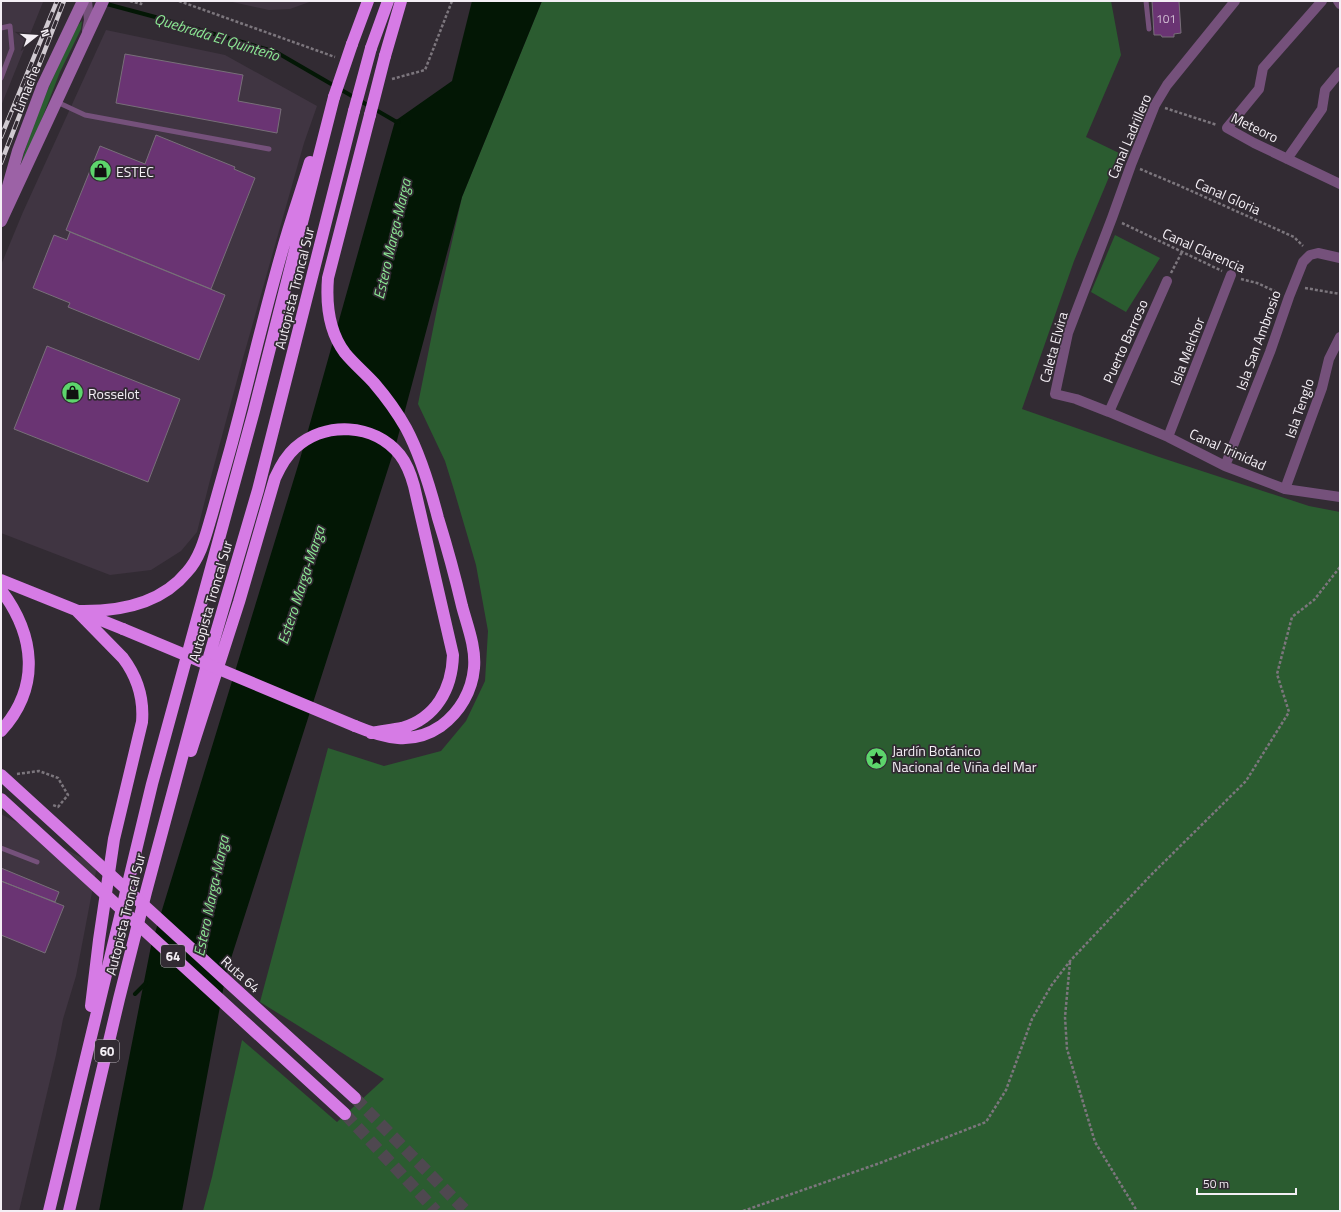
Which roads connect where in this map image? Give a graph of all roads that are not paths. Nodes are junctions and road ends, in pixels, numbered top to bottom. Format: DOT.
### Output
graph roads {
  1 [pos="83,1"];
  2 [pos="87,1"];
  3 [pos="103,1"];
  4 [pos="368,1"];
  5 [pos="388,1"];
  6 [pos="401,1"];
  7 [pos="1146,1"];
  8 [pos="1322,1"];
  9 [pos="1338,1"];
  10 [pos="1231,2"];
  11 [pos="1340,4"];
  12 [pos="90,25"];
  13 [pos="1,28"];
  14 [pos="1149,30"];
  15 [pos="1340,72"];
  16 [pos="1,78"];
  17 [pos="334,97"];
  18 [pos="57,102"];
  19 [pos="269,149"];
  20 [pos="1288,158"];
  21 [pos="1340,184"];
  22 [pos="1,215"];
  23 [pos="1,221"];
  24 [pos="1107,231"];
  25 [pos="1340,258"];
  26 [pos="1231,276"];
  27 [pos="1167,281"];
  28 [pos="1340,337"];
  29 [pos="1108,412"];
  30 [pos="1168,437"];
  31 [pos="1225,466"];
  32 [pos="1285,489"];
  33 [pos="1340,496"];
  34 [pos="1,580"];
  35 [pos="1,590"];
  36 [pos="77,611"];
  37 [pos="1,731"];
  38 [pos="371,733"];
  39 [pos="1,775"];
  40 [pos="1,799"];
  41 [pos="164,826"];
  42 [pos="1,848"];
  43 [pos="37,862"];
  44 [pos="85,1057"];
  45 [pos="355,1098"];
  46 [pos="345,1114"];
  47 [pos="49,1211"];
  48 [pos="69,1211"];
  1 -- 22 [label="main road, Limache"];
  2 -- 12 [label="street"];
  3 -- 12 [label="main road"];
  4 -- 17 [label="highway, Autopista Troncal Sur, bridge"];
  5 -- 41 [label="highway, Autopista Troncal Sur, bridge"];
  6 -- 38 [label="highway, bridge"];
  7 -- 14 [label="lane"];
  8 -- 20 [label="street, Meteoro"];
  9 -- 11 [label="street"];
  10 -- 24 [label="street, Canal Ladrillero"];
  12 -- 18 [label="main road"];
  13 -- 16 [label="lane"];
  15 -- 20 [label="street"];
  17 -- 36 [label="highway"];
  17 -- 44 [label="highway, Autopista Troncal Sur"];
  18 -- 19 [label="lane"];
  18 -- 23 [label="main road"];
  20 -- 21 [label="street, Meteoro"];
  24 -- 29 [label="street, Caleta Elvira"];
  25 -- 31 [label="street, Isla San Ambrosio"];
  26 -- 30 [label="street, Isla Melchor"];
  27 -- 29 [label="street, Puerto Barroso"];
  28 -- 32 [label="street, Isla Tenglo"];
  29 -- 30 [label="street, Canal Trinidad"];
  30 -- 31 [label="street, Canal Trinidad"];
  31 -- 32 [label="street, Canal Trinidad"];
  32 -- 33 [label="street, Canal Trinidad"];
  34 -- 36 [label="highway"];
  35 -- 37 [label="highway"];
  36 -- 38 [label="highway, bridge"];
  36 -- 44 [label="highway"];
  38 -- 41 [label="highway"];
  39 -- 45 [label="highway, Ruta 64 / 64, bridge"];
  40 -- 46 [label="highway, 64, bridge"];
  41 -- 48 [label="highway, Autopista Troncal Sur / 60"];
  42 -- 43 [label="lane"];
  44 -- 47 [label="highway, Autopista Troncal Sur / 60"];
}
